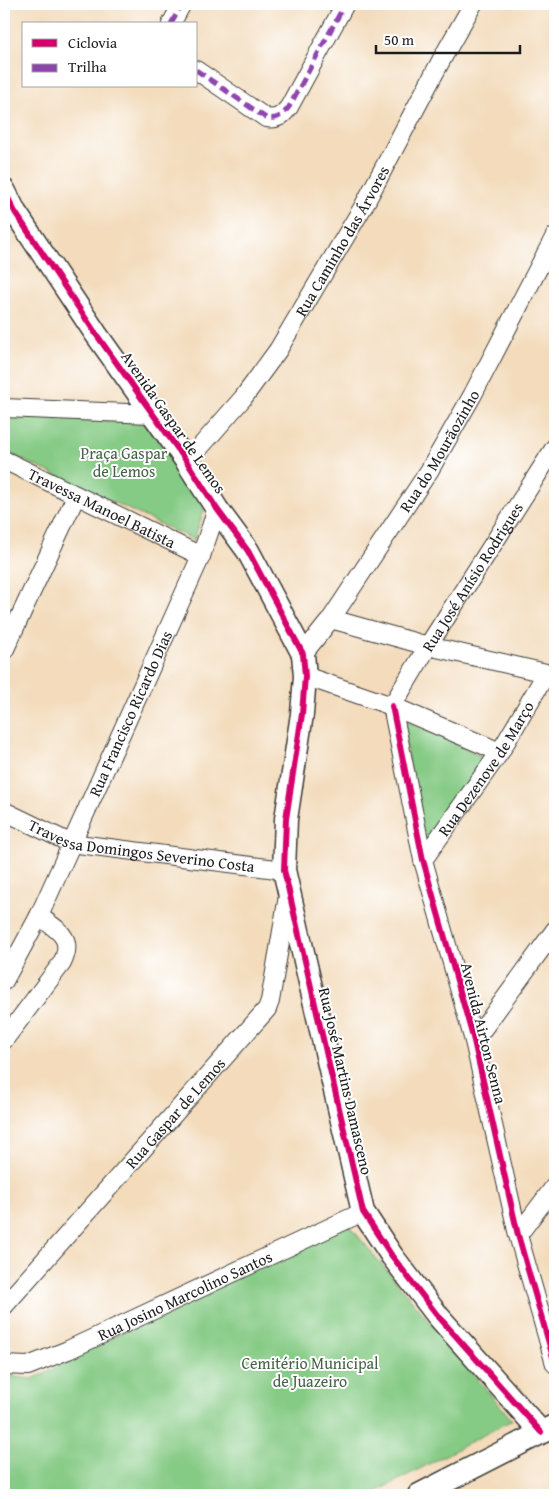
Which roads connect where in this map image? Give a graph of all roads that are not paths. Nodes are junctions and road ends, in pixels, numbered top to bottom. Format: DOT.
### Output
graph roads {
  1 [pos="182,4"];
  2 [pos="345,4"];
  3 [pos="473,4"];
  4 [pos="172,22"];
  5 [pos="198,71"];
  6 [pos="4,190"];
  7 [pos="9,214"];
  8 [pos="555,236"];
  9 [pos="4,408"];
  10 [pos="152,414"];
  11 [pos="555,447"];
  12 [pos="4,460"];
  13 [pos="187,462"];
  14 [pos="76,496"];
  15 [pos="217,509"];
  16 [pos="201,556"];
  17 [pos="331,619"];
  18 [pos="428,646"];
  19 [pos="4,651"];
  20 [pos="304,665"];
  21 [pos="551,675"];
  22 [pos="392,706"];
  23 [pos="500,752"];
  24 [pos="4,811"];
  25 [pos="70,843"];
  26 [pos="423,860"];
  27 [pos="284,870"];
  28 [pos="288,893"];
  29 [pos="39,916"];
  30 [pos="555,930"];
  31 [pos="4,981"];
  32 [pos="4,1040"];
  33 [pos="474,1041"];
  34 [pos="555,1186"];
  35 [pos="363,1212"];
  36 [pos="518,1235"];
  37 [pos="4,1306"];
  38 [pos="4,1364"];
  39 [pos="555,1364"];
  40 [pos="548,1429"];
  41 [pos="419,1495"];
  1 -- 4 [label="street"];
  2 -- 5 [label="street"];
  3 -- 13 [label="street, Rua Caminho das Árvores"];
  6 -- 7 [label="street, Avenida Gaspar de Lemos"];
  7 -- 10 [label="street, Avenida Gaspar de Lemos"];
  8 -- 17 [label="street, Rua do Mourãozinho"];
  9 -- 10 [label="street"];
  10 -- 13 [label="street, Avenida Gaspar de Lemos"];
  11 -- 18 [label="street, Rua José Anísio Rodrigues"];
  12 -- 14 [label="street, Travessa Manoel Batista"];
  13 -- 15 [label="street, Avenida Gaspar de Lemos"];
  14 -- 16 [label="street, Travessa Manoel Batista"];
  14 -- 19 [label="street"];
  15 -- 16 [label="street, Rua Francisco Ricardo Dias"];
  15 -- 20 [label="street, Avenida Gaspar de Lemos"];
  16 -- 25 [label="street, Rua Francisco Ricardo Dias"];
  17 -- 18 [label="street"];
  17 -- 20 [label="street, Rua do Mourãozinho"];
  18 -- 21 [label="street"];
  18 -- 22 [label="street, Rua José Anísio Rodrigues"];
  20 -- 22 [label="street"];
  20 -- 27 [label="street, Rua José Martins Damasceno"];
  21 -- 23 [label="street, Rua Dezenove de Março"];
  22 -- 23 [label="street"];
  22 -- 26 [label="street, Avenida Airton Senna"];
  23 -- 26 [label="street, Rua Dezenove de Março"];
  24 -- 25 [label="street, Travessa Domingos Severino Costa"];
  25 -- 27 [label="street, Travessa Domingos Severino Costa"];
  25 -- 29 [label="street, Rua Francisco Ricardo Dias"];
  26 -- 33 [label="street, Avenida Airton Senna"];
  27 -- 28 [label="street, Rua José Martins Damasceno"];
  28 -- 35 [label="street, Rua José Martins Damasceno"];
  28 -- 37 [label="street, Rua Gaspar de Lemos"];
  29 -- 31 [label="street, Rua Francisco Ricardo Dias"];
  29 -- 32 [label="street"];
  30 -- 33 [label="street"];
  33 -- 36 [label="street, Avenida Airton Senna"];
  34 -- 36 [label="street"];
  35 -- 38 [label="street, Rua Josino Marcolino Santos"];
  35 -- 40 [label="street, Rua José Martins Damasceno"];
  36 -- 39 [label="street, Avenida Airton Senna"];
  40 -- 41 [label="street"];
}
